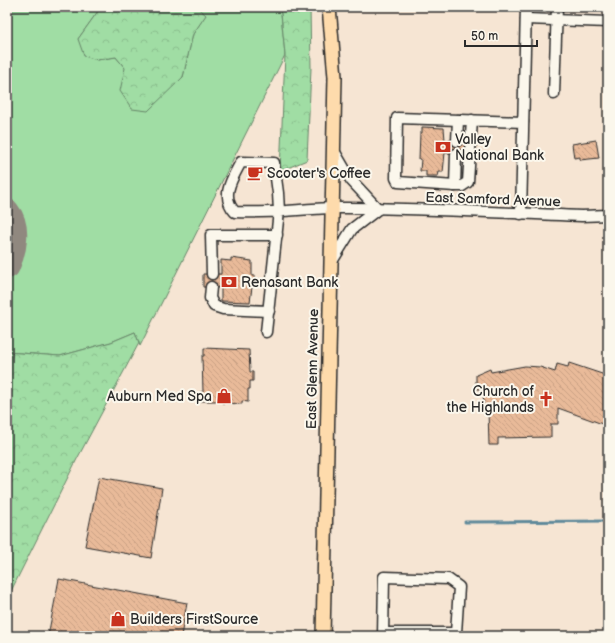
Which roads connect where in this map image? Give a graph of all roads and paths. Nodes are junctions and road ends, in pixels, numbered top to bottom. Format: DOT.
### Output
graph roads {
  1 [pos="329,7"];
  2 [pos="526,7"];
  3 [pos="557,7"];
  4 [pos="526,19"];
  5 [pos="556,20"];
  6 [pos="608,22"];
  7 [pos="554,94"];
  8 [pos="458,120"];
  9 [pos="472,120"];
  10 [pos="523,122"];
  11 [pos="457,141"];
  12 [pos="333,149"];
  13 [pos="456,154"];
  14 [pos="455,186"];
  15 [pos="332,208"];
  16 [pos="378,209"];
  17 [pos="278,211"];
  18 [pos="521,214"];
  19 [pos="608,215"];
  20 [pos="277,235"];
  21 [pos="330,265"];
  22 [pos="212,274"];
  23 [pos="211,287"];
  24 [pos="269,311"];
  25 [pos="266,332"];
  26 [pos="383,635"];
  27 [pos="323,636"];
  1 -- 12 [label="main road, East Glenn Avenue"];
  2 -- 4 [label="street"];
  3 -- 5 [label="street"];
  4 -- 5 [label="street"];
  4 -- 10 [label="street"];
  5 -- 6 [label="street"];
  5 -- 7 [label="street"];
  8 -- 9 [label="street"];
  8 -- 11 [label="street"];
  8 -- 14 [label="street"];
  9 -- 10 [label="street"];
  9 -- 14 [label="street"];
  10 -- 18 [label="street"];
  12 -- 15 [label="main road, East Glenn Avenue"];
  12 -- 16 [label="street"];
  13 -- 14 [label="street"];
  15 -- 16 [label="street, East Samford Avenue"];
  15 -- 17 [label="street, East Samford Avenue"];
  15 -- 21 [label="main road, East Glenn Avenue"];
  16 -- 18 [label="street, East Samford Avenue"];
  16 -- 21 [label="street"];
  17 -- 17 [label="street, East Samford Avenue"];
  17 -- 20 [label="street"];
  18 -- 19 [label="street, East Samford Avenue"];
  20 -- 22 [label="street"];
  20 -- 24 [label="street"];
  21 -- 27 [label="main road, East Glenn Avenue"];
  23 -- 24 [label="street"];
  24 -- 25 [label="street"];
  26 -- 26 [label="street"];
}
